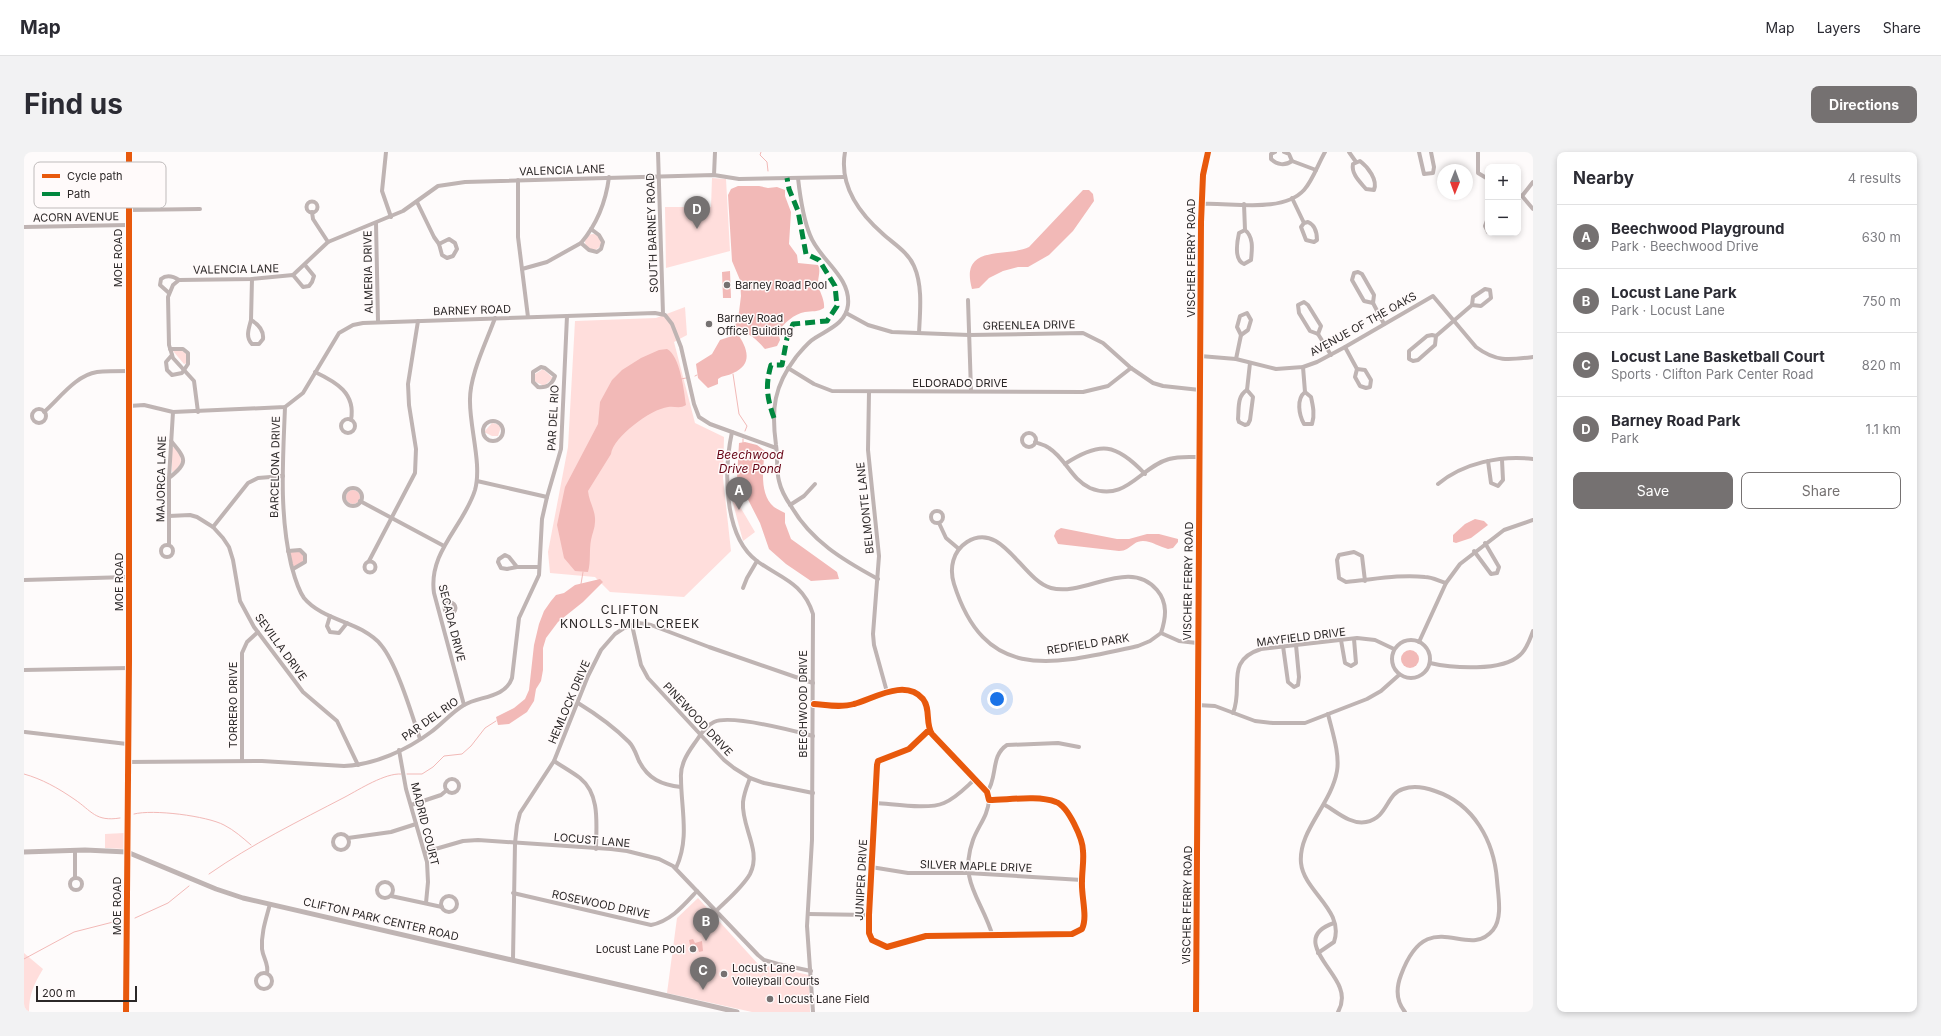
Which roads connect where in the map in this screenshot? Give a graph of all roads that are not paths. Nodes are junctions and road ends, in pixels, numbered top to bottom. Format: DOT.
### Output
graph roads {
  1 [pos="386,152"];
  2 [pos="658,152"];
  3 [pos="715,152"];
  4 [pos="845,152"];
  5 [pos="1208,152"];
  6 [pos="1274,152"];
  7 [pos="1284,152"];
  8 [pos="1325,152"];
  9 [pos="1350,152"];
  10 [pos="1419,152"];
  11 [pos="1431,152"];
  12 [pos="1478,152"];
  13 [pos="1292,161"];
  14 [pos="1356,162"];
  15 [pos="1316,170"];
  16 [pos="714,175"];
  17 [pos="659,177"];
  18 [pos="844,177"];
  19 [pos="1485,177"];
  20 [pos="609,178"];
  21 [pos="798,178"];
  22 [pos="518,180"];
  23 [pos="1533,182"];
  24 [pos="1521,194"];
  25 [pos="1521,196"];
  26 [pos="1292,198"];
  27 [pos="417,202"];
  28 [pos="1201,204"];
  29 [pos="1244,204"];
  30 [pos="200,209"];
  31 [pos="1533,209"];
  32 [pos="129,210"];
  33 [pos="312,212"];
  34 [pos="391,217"];
  35 [pos="376,223"];
  36 [pos="1304,223"];
  37 [pos="128,224"];
  38 [pos="24,227"];
  39 [pos="591,229"];
  40 [pos="1245,230"];
  41 [pos="328,242"];
  42 [pos="581,242"];
  43 [pos="439,244"];
  44 [pos="305,265"];
  45 [pos="522,269"];
  46 [pos="293,275"];
  47 [pos="252,279"];
  48 [pos="178,280"];
  49 [pos="169,294"];
  50 [pos="968,300"];
  51 [pos="1372,303"];
  52 [pos="1472,305"];
  53 [pos="846,313"];
  54 [pos="663,314"];
  55 [pos="567,316"];
  56 [pos="528,317"];
  57 [pos="495,318"];
  58 [pos="251,320"];
  59 [pos="1454,320"];
  60 [pos="378,321"];
  61 [pos="418,321"];
  62 [pos="1384,324"];
  63 [pos="919,333"];
  64 [pos="1241,334"];
  65 [pos="1318,334"];
  66 [pos="969,335"];
  67 [pos="1436,336"];
  68 [pos="1345,347"];
  69 [pos="170,349"];
  70 [pos="172,355"];
  71 [pos="1331,355"];
  72 [pos="1200,356"];
  73 [pos="1533,357"];
  74 [pos="1236,359"];
  75 [pos="1250,363"];
  76 [pos="1303,367"];
  77 [pos="788,368"];
  78 [pos="1131,368"];
  79 [pos="1357,368"];
  80 [pos="186,370"];
  81 [pos="129,372"];
  82 [pos="315,372"];
  83 [pos="555,376"];
  84 [pos="564,376"];
  85 [pos="1200,390"];
  86 [pos="1247,390"];
  87 [pos="971,391"];
  88 [pos="869,392"];
  89 [pos="1305,392"];
  90 [pos="129,406"];
  91 [pos="285,408"];
  92 [pos="44,412"];
  93 [pos="173,412"];
  94 [pos="198,412"];
  95 [pos="351,420"];
  96 [pos="472,430"];
  97 [pos="482,431"];
  98 [pos="732,432"];
  99 [pos="171,440"];
  100 [pos="1035,442"];
  101 [pos="776,448"];
  102 [pos="1199,457"];
  103 [pos="1533,459"];
  104 [pos="1502,460"];
  105 [pos="1488,461"];
  106 [pos="1065,464"];
  107 [pos="1145,474"];
  108 [pos="283,476"];
  109 [pos="169,478"];
  110 [pos="477,481"];
  111 [pos="815,484"];
  112 [pos="1438,484"];
  113 [pos="546,497"];
  114 [pos="360,501"];
  115 [pos="790,505"];
  116 [pos="169,516"];
  117 [pos="392,518"];
  118 [pos="1533,520"];
  119 [pos="939,523"];
  120 [pos="213,527"];
  121 [pos="1484,543"];
  122 [pos="169,545"];
  123 [pos="444,546"];
  124 [pos="959,549"];
  125 [pos="288,551"];
  126 [pos="1474,551"];
  127 [pos="369,561"];
  128 [pos="757,562"];
  129 [pos="517,567"];
  130 [pos="539,567"];
  131 [pos="293,569"];
  132 [pos="128,577"];
  133 [pos="878,579"];
  134 [pos="24,580"];
  135 [pos="1365,581"];
  136 [pos="1446,583"];
  137 [pos="743,588"];
  138 [pos="445,609"];
  139 [pos="438,611"];
  140 [pos="330,616"];
  141 [pos="347,623"];
  142 [pos="632,625"];
  143 [pos="1533,631"];
  144 [pos="258,632"];
  145 [pos="1161,633"];
  146 [pos="1354,639"];
  147 [pos="1341,640"];
  148 [pos="1419,642"];
  149 [pos="1197,643"];
  150 [pos="1296,645"];
  151 [pos="1283,646"];
  152 [pos="1394,649"];
  153 [pos="1430,663"];
  154 [pos="128,668"];
  155 [pos="24,670"];
  156 [pos="1399,675"];
  157 [pos="813,683"];
  158 [pos="886,692"];
  159 [pos="578,702"];
  160 [pos="814,704"];
  161 [pos="464,705"];
  162 [pos="1197,705"];
  163 [pos="1232,713"];
  164 [pos="1328,714"];
  165 [pos="929,730"];
  166 [pos="25,732"];
  167 [pos="701,735"];
  168 [pos="813,736"];
  169 [pos="420,740"];
  170 [pos="128,744"];
  171 [pos="1079,747"];
  172 [pos="399,750"];
  173 [pos="242,760"];
  174 [pos="554,761"];
  175 [pos="127,762"];
  176 [pos="358,765"];
  177 [pos="750,778"];
  178 [pos="974,780"];
  179 [pos="681,787"];
  180 [pos="447,790"];
  181 [pos="987,792"];
  182 [pos="813,793"];
  183 [pos="989,800"];
  184 [pos="876,803"];
  185 [pos="411,805"];
  186 [pos="1325,805"];
  187 [pos="416,824"];
  188 [pos="348,838"];
  189 [pos="515,843"];
  190 [pos="596,849"];
  191 [pos="74,851"];
  192 [pos="24,852"];
  193 [pos="127,852"];
  194 [pos="425,852"];
  195 [pos="871,867"];
  196 [pos="676,868"];
  197 [pos="967,873"];
  198 [pos="76,878"];
  199 [pos="1082,880"];
  200 [pos="697,891"];
  201 [pos="513,893"];
  202 [pos="391,896"];
  203 [pos="426,903"];
  204 [pos="270,904"];
  205 [pos="442,907"];
  206 [pos="716,912"];
  207 [pos="808,914"];
  208 [pos="869,914"];
  209 [pos="1334,923"];
  210 [pos="993,936"];
  211 [pos="1318,953"];
  212 [pos="513,959"];
  213 [pos="811,971"];
  214 [pos="267,974"];
  215 [pos="126,1012"];
  216 [pos="737,1012"];
  217 [pos="812,1012"];
  218 [pos="1196,1012"];
  219 [pos="1338,1012"];
  220 [pos="1405,1012"];
  1 -- 34 [label="street"];
  2 -- 17 [label="street, SOUTH BARNEY ROAD"];
  3 -- 16 [label="street"];
  4 -- 18 [label="street"];
  5 -- 28 [label="street, VISCHER FERRY ROAD"];
  6 -- 13 [label="street"];
  7 -- 13 [label="street"];
  8 -- 15 [label="street"];
  9 -- 14 [label="street"];
  10 -- 11 [label="street"];
  12 -- 19 [label="street"];
  13 -- 15 [label="street"];
  14 -- 14 [label="street"];
  15 -- 26 [label="street"];
  16 -- 17 [label="street, VALENCIA LANE"];
  16 -- 21 [label="street, VALENCIA LANE"];
  17 -- 20 [label="street, VALENCIA LANE"];
  17 -- 54 [label="street, SOUTH BARNEY ROAD"];
  18 -- 21 [label="street, VALENCIA LANE"];
  18 -- 63 [label="street"];
  20 -- 22 [label="street, VALENCIA LANE"];
  20 -- 39 [label="street"];
  21 -- 53 [label="street"];
  22 -- 27 [label="street, VALENCIA LANE"];
  22 -- 45 [label="street"];
  23 -- 24 [label="street"];
  25 -- 31 [label="street"];
  26 -- 29 [label="street"];
  26 -- 36 [label="street"];
  27 -- 34 [label="street, VALENCIA LANE"];
  27 -- 43 [label="street"];
  28 -- 29 [label="street"];
  28 -- 72 [label="street, VISCHER FERRY ROAD"];
  29 -- 40 [label="street"];
  30 -- 32 [label="street"];
  32 -- 37 [label="street, MOE ROAD"];
  33 -- 41 [label="street"];
  34 -- 35 [label="street, VALENCIA LANE"];
  35 -- 41 [label="street, VALENCIA LANE"];
  35 -- 60 [label="street, ALMERIA DRIVE"];
  36 -- 36 [label="street"];
  37 -- 38 [label="street, ACORN AVENUE"];
  37 -- 81 [label="street, MOE ROAD"];
  39 -- 42 [label="street"];
  39 -- 42 [label="street"];
  40 -- 40 [label="street"];
  41 -- 44 [label="street, VALENCIA LANE"];
  42 -- 45 [label="street"];
  43 -- 43 [label="street"];
  44 -- 46 [label="street, VALENCIA LANE"];
  44 -- 46 [label="street, VALENCIA LANE"];
  45 -- 56 [label="street"];
  46 -- 47 [label="street, VALENCIA LANE"];
  47 -- 48 [label="street, VALENCIA LANE"];
  47 -- 58 [label="street"];
  48 -- 49 [label="street, VALENCIA LANE"];
  48 -- 49 [label="street, VALENCIA LANE"];
  49 -- 69 [label="street, VALENCIA LANE"];
  50 -- 66 [label="street"];
  51 -- 51 [label="street"];
  51 -- 62 [label="street"];
  52 -- 52 [label="street"];
  52 -- 59 [label="street"];
  53 -- 63 [label="street, GREENLEA DRIVE"];
  53 -- 77 [label="street"];
  54 -- 55 [label="street, BARNEY ROAD"];
  54 -- 98 [label="street"];
  55 -- 56 [label="street, BARNEY ROAD"];
  55 -- 84 [label="street, PAR DEL RIO"];
  56 -- 57 [label="street, BARNEY ROAD"];
  57 -- 61 [label="street, BARNEY ROAD"];
  57 -- 96 [label="street, SECADA DRIVE"];
  58 -- 58 [label="street"];
  59 -- 62 [label="street, AVENUE OF THE OAKS"];
  59 -- 67 [label="street"];
  59 -- 73 [label="street, AVENUE OF THE OAKS"];
  60 -- 61 [label="street, BARNEY ROAD"];
  60 -- 82 [label="street, BARNEY ROAD"];
  61 -- 117 [label="street"];
  62 -- 68 [label="street, AVENUE OF THE OAKS"];
  63 -- 66 [label="street, GREENLEA DRIVE"];
  64 -- 64 [label="street"];
  64 -- 74 [label="street"];
  65 -- 65 [label="street"];
  65 -- 71 [label="street"];
  66 -- 78 [label="street, GREENLEA DRIVE"];
  66 -- 87 [label="street"];
  67 -- 67 [label="street"];
  68 -- 71 [label="street, AVENUE OF THE OAKS"];
  68 -- 79 [label="street"];
  69 -- 70 [label="street, VALENCIA LANE"];
  69 -- 80 [label="street, VALENCIA LANE"];
  70 -- 80 [label="street, VALENCIA LANE"];
  70 -- 80 [label="street"];
  71 -- 76 [label="street, AVENUE OF THE OAKS"];
  72 -- 74 [label="street, AVENUE OF THE OAKS"];
  72 -- 85 [label="street, VISCHER FERRY ROAD"];
  74 -- 75 [label="street, AVENUE OF THE OAKS"];
  75 -- 76 [label="street, AVENUE OF THE OAKS"];
  75 -- 86 [label="street"];
  76 -- 89 [label="street"];
  77 -- 88 [label="street, ELDORADO DRIVE"];
  77 -- 101 [label="street"];
  78 -- 85 [label="street, GREENLEA DRIVE"];
  78 -- 87 [label="street, ELDORADO DRIVE"];
  79 -- 79 [label="street"];
  80 -- 94 [label="street, VALENCIA LANE"];
  81 -- 90 [label="street, MOE ROAD"];
  81 -- 92 [label="street"];
  82 -- 91 [label="street, BARNEY ROAD"];
  82 -- 95 [label="street"];
  83 -- 83 [label="street"];
  83 -- 84 [label="street"];
  84 -- 113 [label="street, PAR DEL RIO"];
  85 -- 102 [label="street, VISCHER FERRY ROAD"];
  86 -- 86 [label="street"];
  87 -- 88 [label="street, ELDORADO DRIVE"];
  88 -- 133 [label="street, BELMONTE LANE"];
  89 -- 89 [label="street"];
  90 -- 93 [label="street"];
  90 -- 132 [label="street, MOE ROAD"];
  91 -- 94 [label="street"];
  91 -- 108 [label="street, BARCELONA DRIVE"];
  93 -- 94 [label="street"];
  93 -- 99 [label="street, MAJORCA LANE"];
  96 -- 97 [label="street"];
  96 -- 110 [label="street, SECADA DRIVE"];
  97 -- 97 [label="street"];
  98 -- 101 [label="street"];
  98 -- 128 [label="street, BEECHWOOD DRIVE"];
  99 -- 109 [label="street, MAJORCA LANE"];
  99 -- 109 [label="street"];
  100 -- 106 [label="street"];
  101 -- 115 [label="street"];
  102 -- 107 [label="street"];
  102 -- 149 [label="street, VISCHER FERRY ROAD"];
  103 -- 104 [label="street"];
  104 -- 105 [label="street"];
  104 -- 105 [label="street"];
  105 -- 112 [label="street"];
  106 -- 107 [label="street"];
  106 -- 107 [label="street"];
  108 -- 120 [label="street"];
  108 -- 125 [label="street, BARCELONA DRIVE"];
  109 -- 116 [label="street, MAJORCA LANE"];
  110 -- 113 [label="street"];
  110 -- 123 [label="street, SECADA DRIVE"];
  111 -- 115 [label="street"];
  113 -- 130 [label="street, PAR DEL RIO"];
  114 -- 114 [label="street"];
  114 -- 117 [label="street"];
  115 -- 133 [label="street"];
  116 -- 120 [label="street, SEVILLA DRIVE"];
  116 -- 122 [label="street, MAJORCA LANE"];
  117 -- 123 [label="street"];
  117 -- 127 [label="street"];
  118 -- 121 [label="street"];
  119 -- 124 [label="street"];
  120 -- 144 [label="street, SEVILLA DRIVE"];
  121 -- 126 [label="street"];
  121 -- 126 [label="street"];
  123 -- 139 [label="street, SECADA DRIVE"];
  124 -- 145 [label="street"];
  124 -- 145 [label="street, REDFIELD PARK"];
  125 -- 131 [label="street, BARCELONA DRIVE"];
  125 -- 131 [label="street"];
  126 -- 136 [label="street"];
  128 -- 137 [label="street"];
  128 -- 157 [label="street, BEECHWOOD DRIVE"];
  129 -- 129 [label="street"];
  129 -- 130 [label="street"];
  130 -- 161 [label="street, PAR DEL RIO"];
  131 -- 140 [label="street, BARCELONA DRIVE"];
  132 -- 134 [label="street"];
  132 -- 154 [label="street, MOE ROAD"];
  133 -- 158 [label="street, BELMONTE LANE"];
  135 -- 135 [label="street"];
  135 -- 136 [label="street"];
  136 -- 148 [label="street"];
  138 -- 139 [label="street"];
  139 -- 161 [label="street, SECADA DRIVE"];
  140 -- 141 [label="street, BARCELONA DRIVE"];
  140 -- 141 [label="street"];
  141 -- 169 [label="street, BARCELONA DRIVE"];
  142 -- 157 [label="street"];
  142 -- 159 [label="street, HEMLOCK DRIVE"];
  142 -- 167 [label="street, PINEWOOD DRIVE"];
  143 -- 153 [label="street"];
  144 -- 173 [label="street, TORRERO DRIVE"];
  144 -- 176 [label="street, SEVILLA DRIVE"];
  145 -- 149 [label="street"];
  146 -- 147 [label="street, MAYFIELD DRIVE"];
  146 -- 147 [label="street"];
  146 -- 152 [label="street, MAYFIELD DRIVE"];
  147 -- 150 [label="street, MAYFIELD DRIVE"];
  148 -- 152 [label="street"];
  148 -- 153 [label="street"];
  149 -- 162 [label="street, VISCHER FERRY ROAD"];
  150 -- 151 [label="street, MAYFIELD DRIVE"];
  150 -- 151 [label="street"];
  151 -- 163 [label="street, MAYFIELD DRIVE"];
  152 -- 156 [label="street"];
  153 -- 156 [label="street"];
  154 -- 155 [label="street"];
  154 -- 170 [label="street, MOE ROAD"];
  156 -- 164 [label="street"];
  157 -- 160 [label="street, BEECHWOOD DRIVE"];
  158 -- 160 [label="street"];
  158 -- 165 [label="street"];
  159 -- 174 [label="street, HEMLOCK DRIVE"];
  159 -- 179 [label="street"];
  160 -- 168 [label="street, BEECHWOOD DRIVE"];
  161 -- 169 [label="street, PAR DEL RIO"];
  162 -- 163 [label="street"];
  162 -- 218 [label="street, VISCHER FERRY ROAD"];
  163 -- 164 [label="street"];
  164 -- 186 [label="street"];
  165 -- 178 [label="street"];
  165 -- 184 [label="street, JUNIPER DRIVE"];
  166 -- 170 [label="street"];
  167 -- 168 [label="street"];
  167 -- 177 [label="street, PINEWOOD DRIVE"];
  167 -- 179 [label="street"];
  168 -- 182 [label="street, BEECHWOOD DRIVE"];
  169 -- 172 [label="street, PAR DEL RIO"];
  170 -- 175 [label="street, MOE ROAD"];
  171 -- 181 [label="street"];
  172 -- 176 [label="street, PAR DEL RIO"];
  172 -- 185 [label="street, MADRID COURT"];
  173 -- 175 [label="street, PAR DEL RIO"];
  173 -- 176 [label="street, PAR DEL RIO"];
  174 -- 189 [label="street, HEMLOCK DRIVE"];
  174 -- 190 [label="street"];
  175 -- 193 [label="street, MOE ROAD"];
  177 -- 182 [label="street, PINEWOOD DRIVE"];
  177 -- 206 [label="street"];
  178 -- 181 [label="street"];
  178 -- 184 [label="street"];
  179 -- 196 [label="street"];
  180 -- 185 [label="street"];
  181 -- 183 [label="street"];
  182 -- 207 [label="street, BEECHWOOD DRIVE"];
  183 -- 197 [label="street"];
  183 -- 199 [label="street"];
  184 -- 195 [label="street, JUNIPER DRIVE"];
  185 -- 187 [label="street, MADRID COURT"];
  186 -- 209 [label="street"];
  186 -- 220 [label="street"];
  187 -- 188 [label="street"];
  187 -- 194 [label="street, MADRID COURT"];
  188 -- 188 [label="street"];
  189 -- 190 [label="street, LOCUST LANE"];
  189 -- 194 [label="street, LOCUST LANE"];
  189 -- 201 [label="street, HEMLOCK DRIVE"];
  190 -- 196 [label="street, LOCUST LANE"];
  191 -- 192 [label="street, CLIFTON PARK CENTER ROAD"];
  191 -- 193 [label="street, CLIFTON PARK CENTER ROAD"];
  191 -- 198 [label="street"];
  193 -- 204 [label="street, CLIFTON PARK CENTER ROAD"];
  193 -- 215 [label="street, MOE ROAD"];
  194 -- 203 [label="street, MADRID COURT"];
  195 -- 197 [label="street, SILVER MAPLE DRIVE"];
  195 -- 208 [label="street, JUNIPER DRIVE"];
  196 -- 200 [label="street, LOCUST LANE"];
  197 -- 199 [label="street, SILVER MAPLE DRIVE"];
  197 -- 210 [label="street"];
  199 -- 210 [label="street, JUNIPER DRIVE"];
  200 -- 201 [label="street, ROSEWOOD DRIVE"];
  200 -- 206 [label="street, LOCUST LANE"];
  201 -- 212 [label="street, HEMLOCK DRIVE"];
  202 -- 202 [label="street"];
  202 -- 203 [label="street"];
  203 -- 205 [label="street"];
  204 -- 212 [label="street, CLIFTON PARK CENTER ROAD"];
  204 -- 214 [label="street"];
  206 -- 213 [label="street, LOCUST LANE"];
  207 -- 208 [label="street"];
  207 -- 213 [label="street, BEECHWOOD DRIVE"];
  208 -- 210 [label="street, JUNIPER DRIVE"];
  209 -- 211 [label="street"];
  209 -- 211 [label="street"];
  211 -- 219 [label="street"];
  212 -- 216 [label="street, CLIFTON PARK CENTER ROAD"];
  213 -- 217 [label="street, BEECHWOOD DRIVE"];
  214 -- 214 [label="street"];
}
